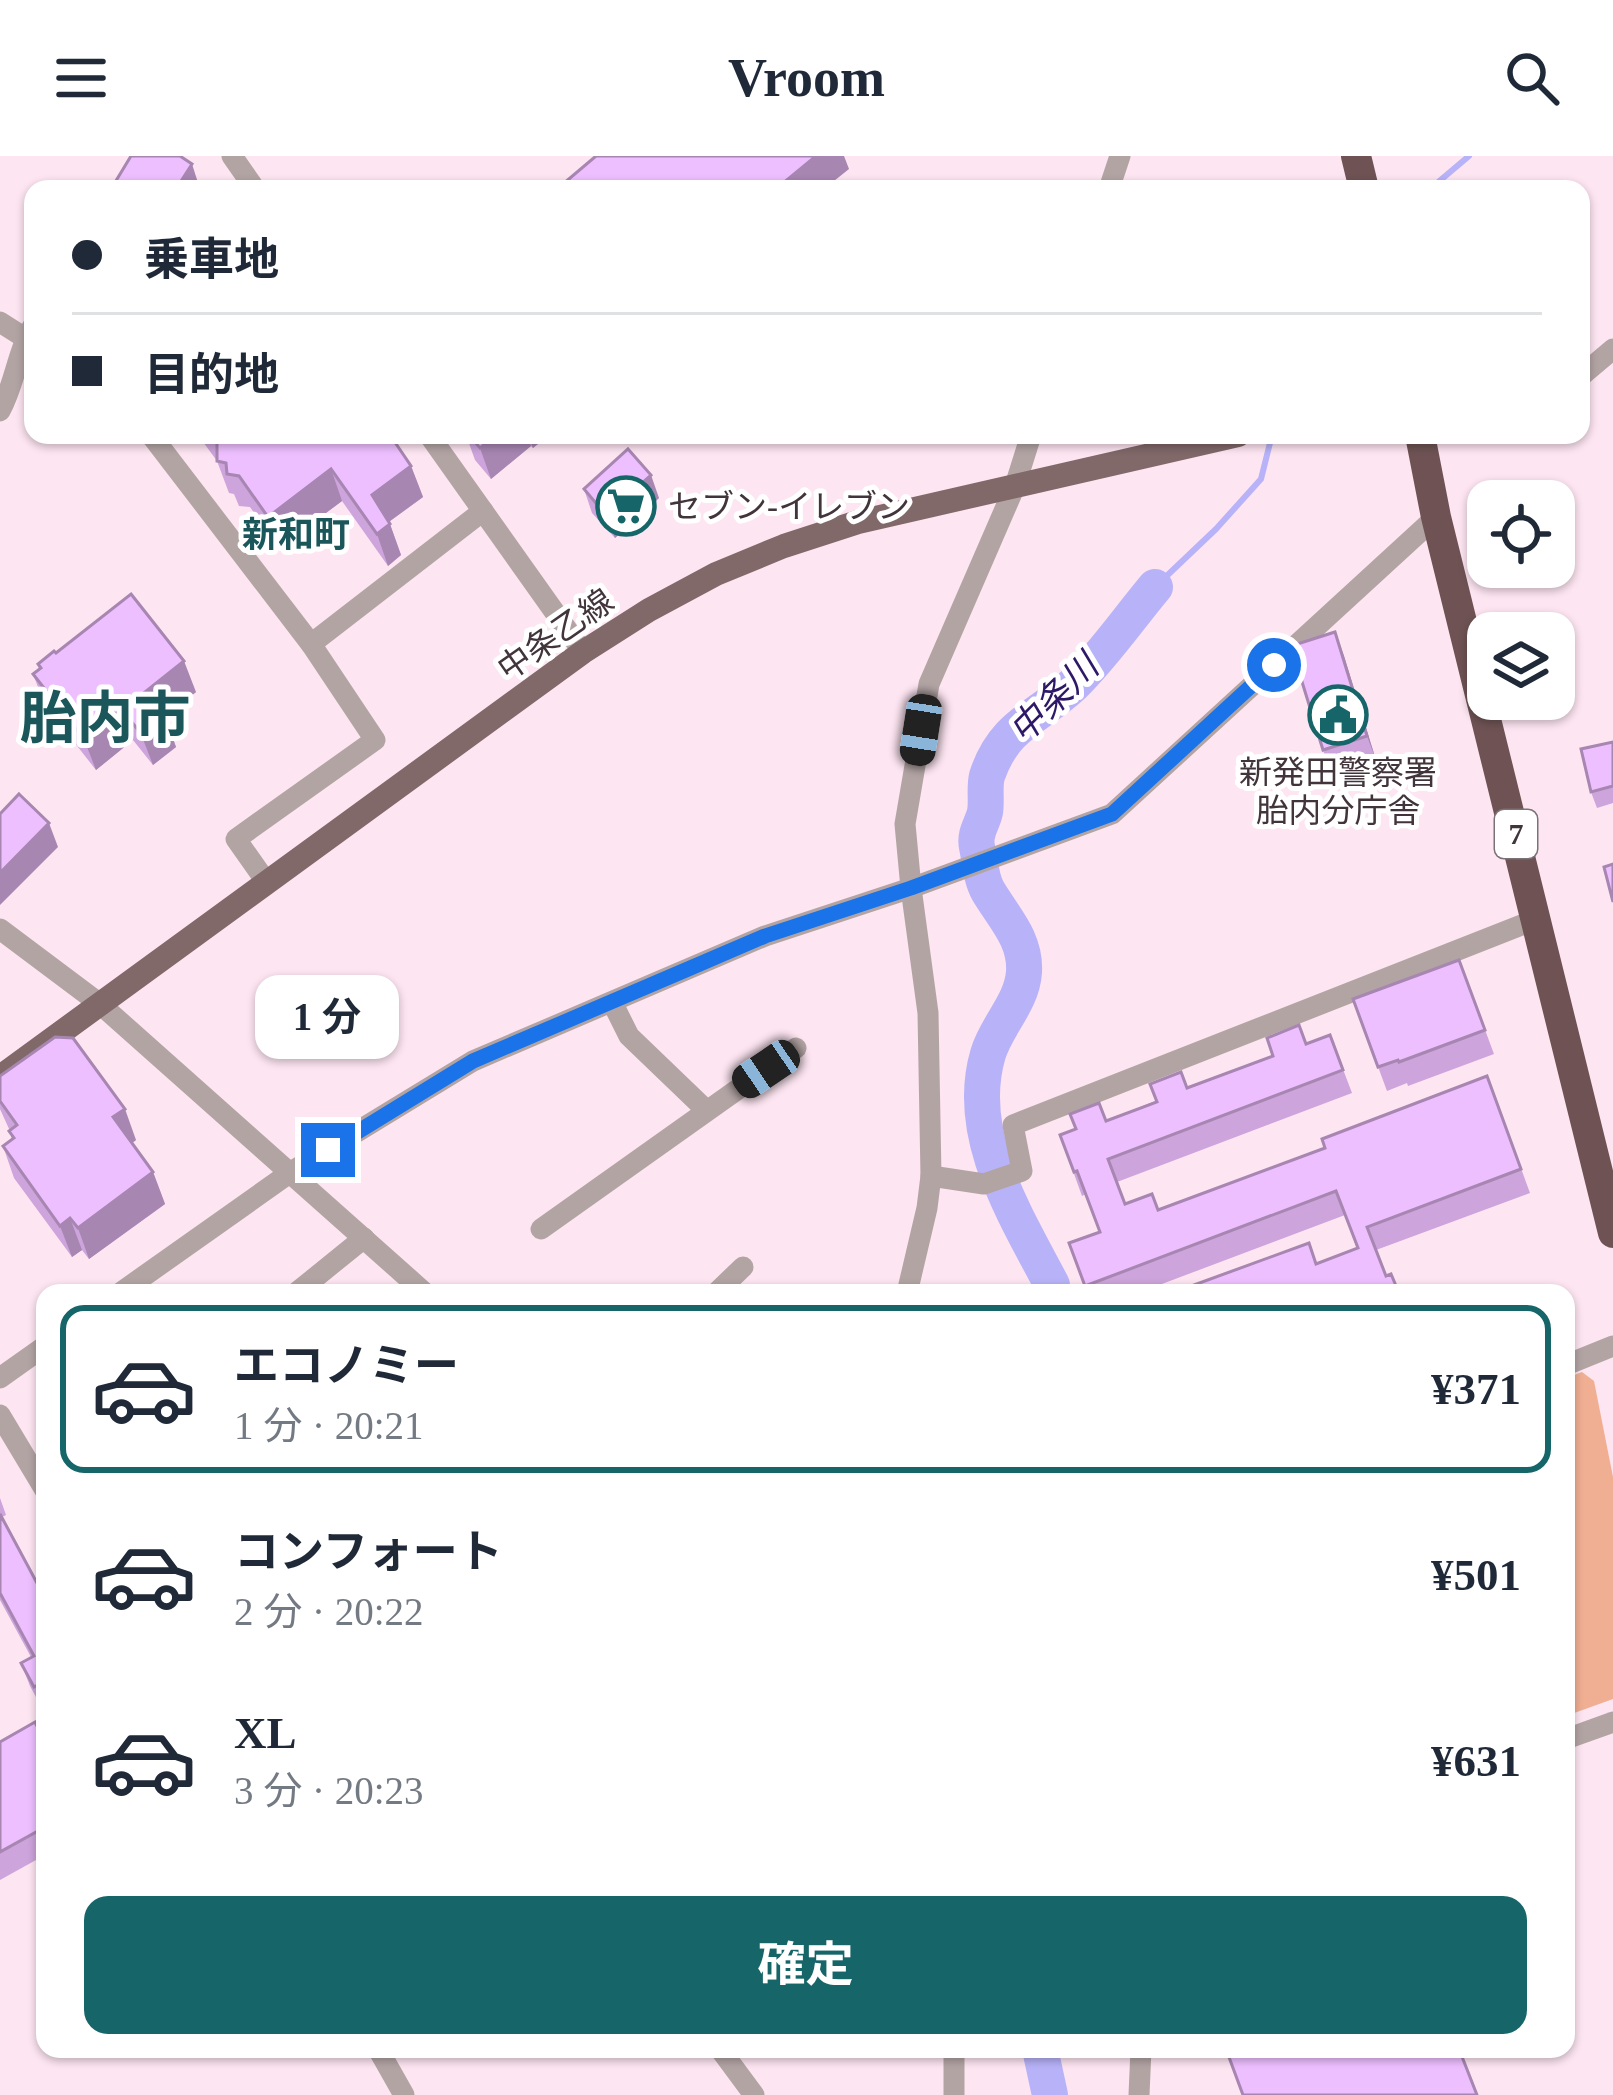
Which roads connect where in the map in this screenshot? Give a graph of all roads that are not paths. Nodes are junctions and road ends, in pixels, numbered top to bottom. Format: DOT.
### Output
graph roads {
  1 [pos="1613,349"];
  2 [pos="24,354"];
  3 [pos="1590,368"];
  4 [pos="0,411"];
  5 [pos="158,444"];
  6 [pos="435,444"];
  7 [pos="1028,444"];
  8 [pos="1199,444"];
  9 [pos="1422,444"];
  10 [pos="1015,486"];
  11 [pos="483,511"];
  12 [pos="1436,517"];
  13 [pos="311,644"];
  14 [pos="583,652"];
  15 [pos="267,883"];
  16 [pos="911,888"];
  17 [pos="1537,919"];
  18 [pos="0,928"];
  19 [pos="612,1002"];
  20 [pos="100,1004"];
  21 [pos="796,1048"];
  22 [pos="0,1077"];
  23 [pos="706,1110"];
  24 [pos="291,1172"];
  25 [pos="931,1176"];
  26 [pos="541,1229"];
  27 [pos="1613,1233"];
  28 [pos="364,1238"];
  29 [pos="743,1268"];
  30 [pos="133,1284"];
  31 [pos="307,1284"];
  32 [pos="415,1284"];
  33 [pos="726,1284"];
  34 [pos="909,1284"];
  35 [pos="1613,1346"];
  36 [pos="36,1352"];
  37 [pos="1575,1361"];
  38 [pos="0,1378"];
  39 [pos="0,1414"];
  40 [pos="36,1475"];
  41 [pos="1613,1721"];
  42 [pos="1575,1736"];
  43 [pos="383,2058"];
  44 [pos="727,2058"];
  45 [pos="954,2058"];
  46 [pos="1141,2058"];
  47 [pos="404,2095"];
  48 [pos="754,2095"];
  49 [pos="954,2095"];
  50 [pos="1139,2095"];
  1 -- 3 [label="street"];
  2 -- 4 [label="street"];
  5 -- 13 [label="street"];
  6 -- 11 [label="street"];
  7 -- 10 [label="street"];
  8 -- 10 [label="main road, 中条乙線"];
  9 -- 12 [label="highway, 7"];
  10 -- 14 [label="main road, 中条乙線"];
  10 -- 16 [label="street"];
  11 -- 13 [label="street"];
  11 -- 14 [label="street"];
  12 -- 16 [label="street"];
  12 -- 17 [label="highway, 7"];
  13 -- 15 [label="street"];
  14 -- 15 [label="main road, 中条乙線"];
  15 -- 20 [label="main road, 中条乙線"];
  16 -- 19 [label="street"];
  16 -- 25 [label="street"];
  17 -- 25 [label="street"];
  17 -- 27 [label="highway, 7"];
  18 -- 20 [label="street"];
  19 -- 23 [label="street"];
  19 -- 24 [label="street"];
  20 -- 22 [label="main road, 中条乙線"];
  20 -- 24 [label="street"];
  21 -- 23 [label="street"];
  23 -- 26 [label="street"];
  24 -- 28 [label="street"];
  24 -- 30 [label="street"];
  25 -- 34 [label="street"];
  28 -- 31 [label="street"];
  28 -- 32 [label="street"];
  29 -- 33 [label="street"];
  35 -- 37 [label="street"];
  36 -- 38 [label="street"];
  39 -- 40 [label="street"];
  41 -- 42 [label="street"];
  43 -- 47 [label="street"];
  44 -- 48 [label="street"];
  45 -- 49 [label="street"];
  46 -- 50 [label="street"];
}
